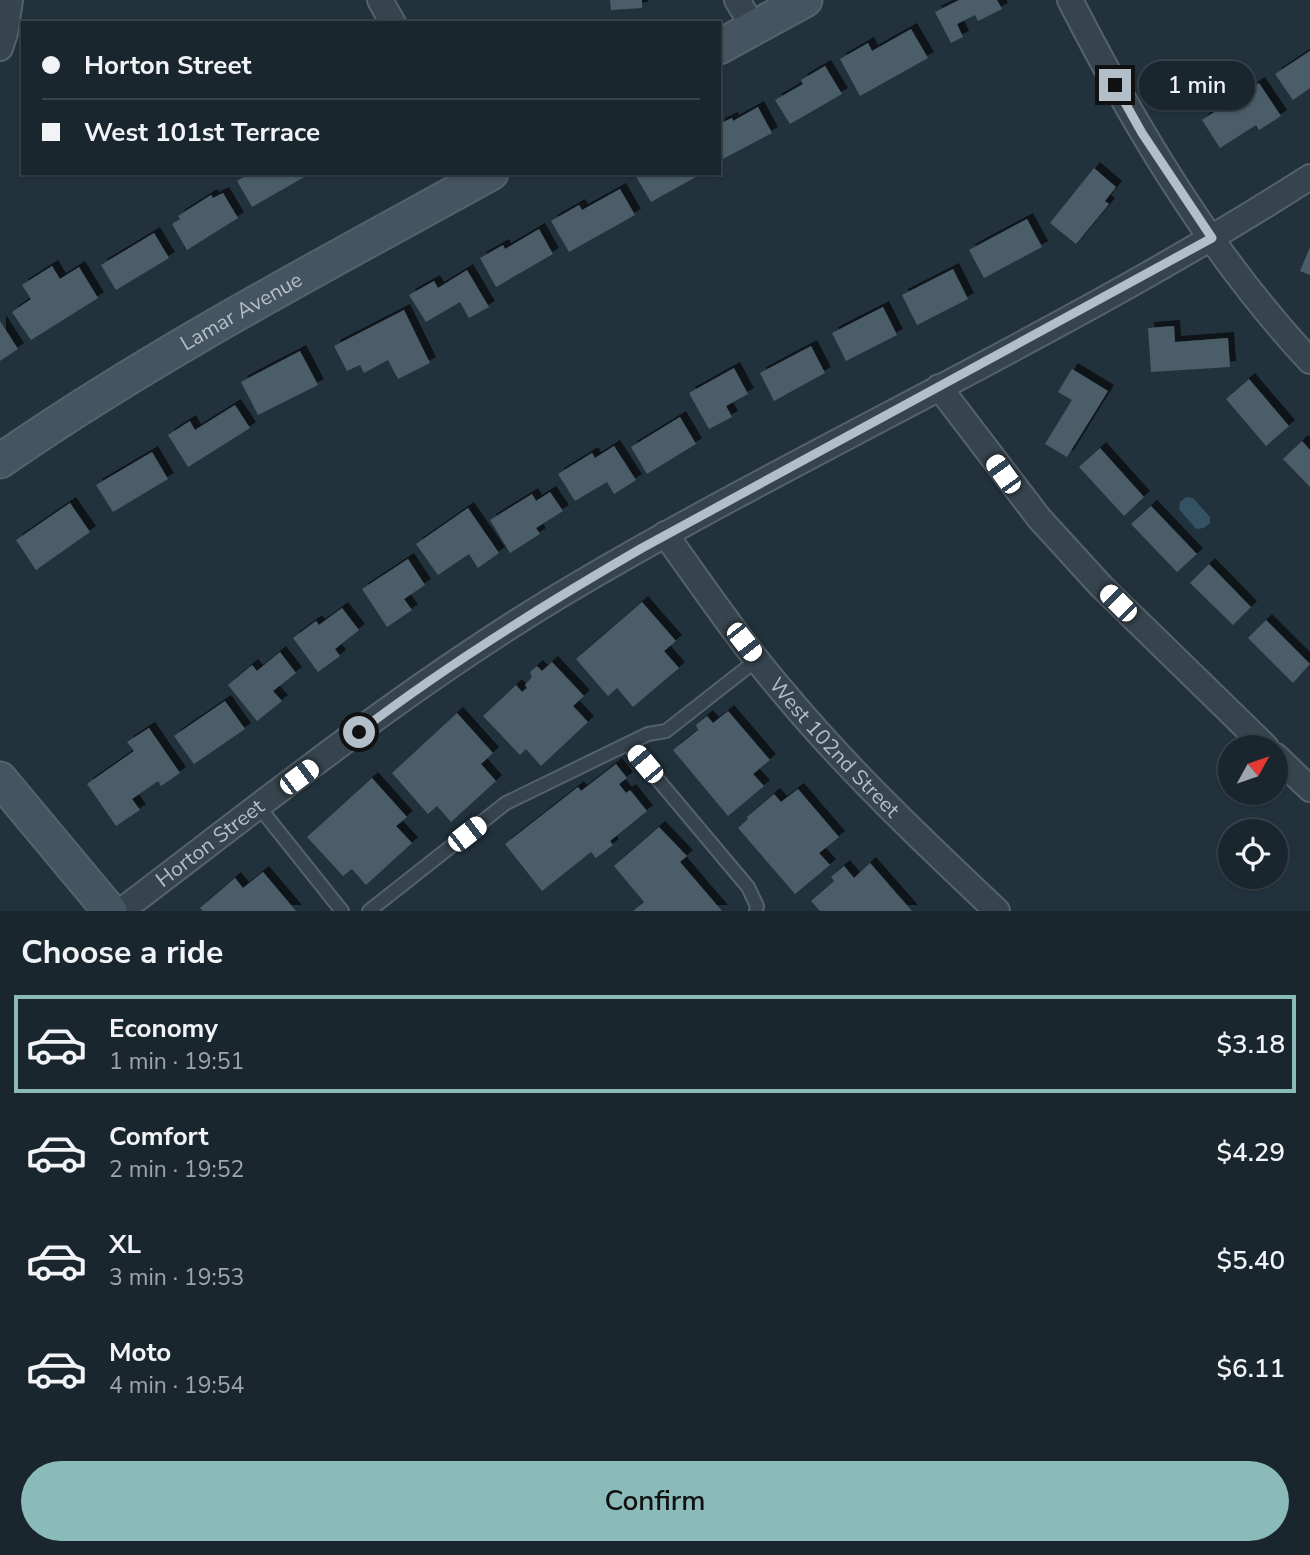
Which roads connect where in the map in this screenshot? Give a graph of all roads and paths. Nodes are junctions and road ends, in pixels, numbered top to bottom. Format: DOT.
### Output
graph roads {
  1 [pos="10,0"];
  2 [pos="380,0"];
  3 [pos="737,0"];
  4 [pos="805,0"];
  5 [pos="1070,0"];
  6 [pos="392,21"];
  7 [pos="754,28"];
  8 [pos="9,39"];
  9 [pos="721,46"];
  10 [pos="485,175"];
  11 [pos="1310,177"];
  12 [pos="1212,238"];
  13 [pos="1310,360"];
  14 [pos="939,387"];
  15 [pos="0,461"];
  16 [pos="665,534"];
  17 [pos="758,659"];
  18 [pos="1254,735"];
  19 [pos="628,744"];
  20 [pos="1288,768"];
  21 [pos="0,779"];
  22 [pos="1310,789"];
  23 [pos="259,807"];
  24 [pos="110,911"];
  25 [pos="121,911"];
  26 [pos="342,911"];
  27 [pos="369,911"];
  28 [pos="756,911"];
  29 [pos="997,911"];
  1 -- 8 [label="street"];
  2 -- 6 [label="street"];
  3 -- 7 [label="street"];
  4 -- 7 [label="street"];
  5 -- 12 [label="street"];
  7 -- 9 [label="street"];
  10 -- 15 [label="street, Lamar Avenue"];
  11 -- 12 [label="street, Horton Street"];
  12 -- 13 [label="street"];
  12 -- 14 [label="street, Horton Street"];
  14 -- 16 [label="street, Horton Street"];
  14 -- 18 [label="street"];
  16 -- 17 [label="street, West 102nd Street"];
  16 -- 23 [label="street, Horton Street"];
  17 -- 19 [label="lane"];
  17 -- 29 [label="street, West 102nd Street"];
  19 -- 27 [label="lane"];
  19 -- 28 [label="lane"];
  20 -- 22 [label="street"];
  21 -- 24 [label="street"];
  23 -- 25 [label="street, Horton Street"];
  23 -- 26 [label="lane"];
}
